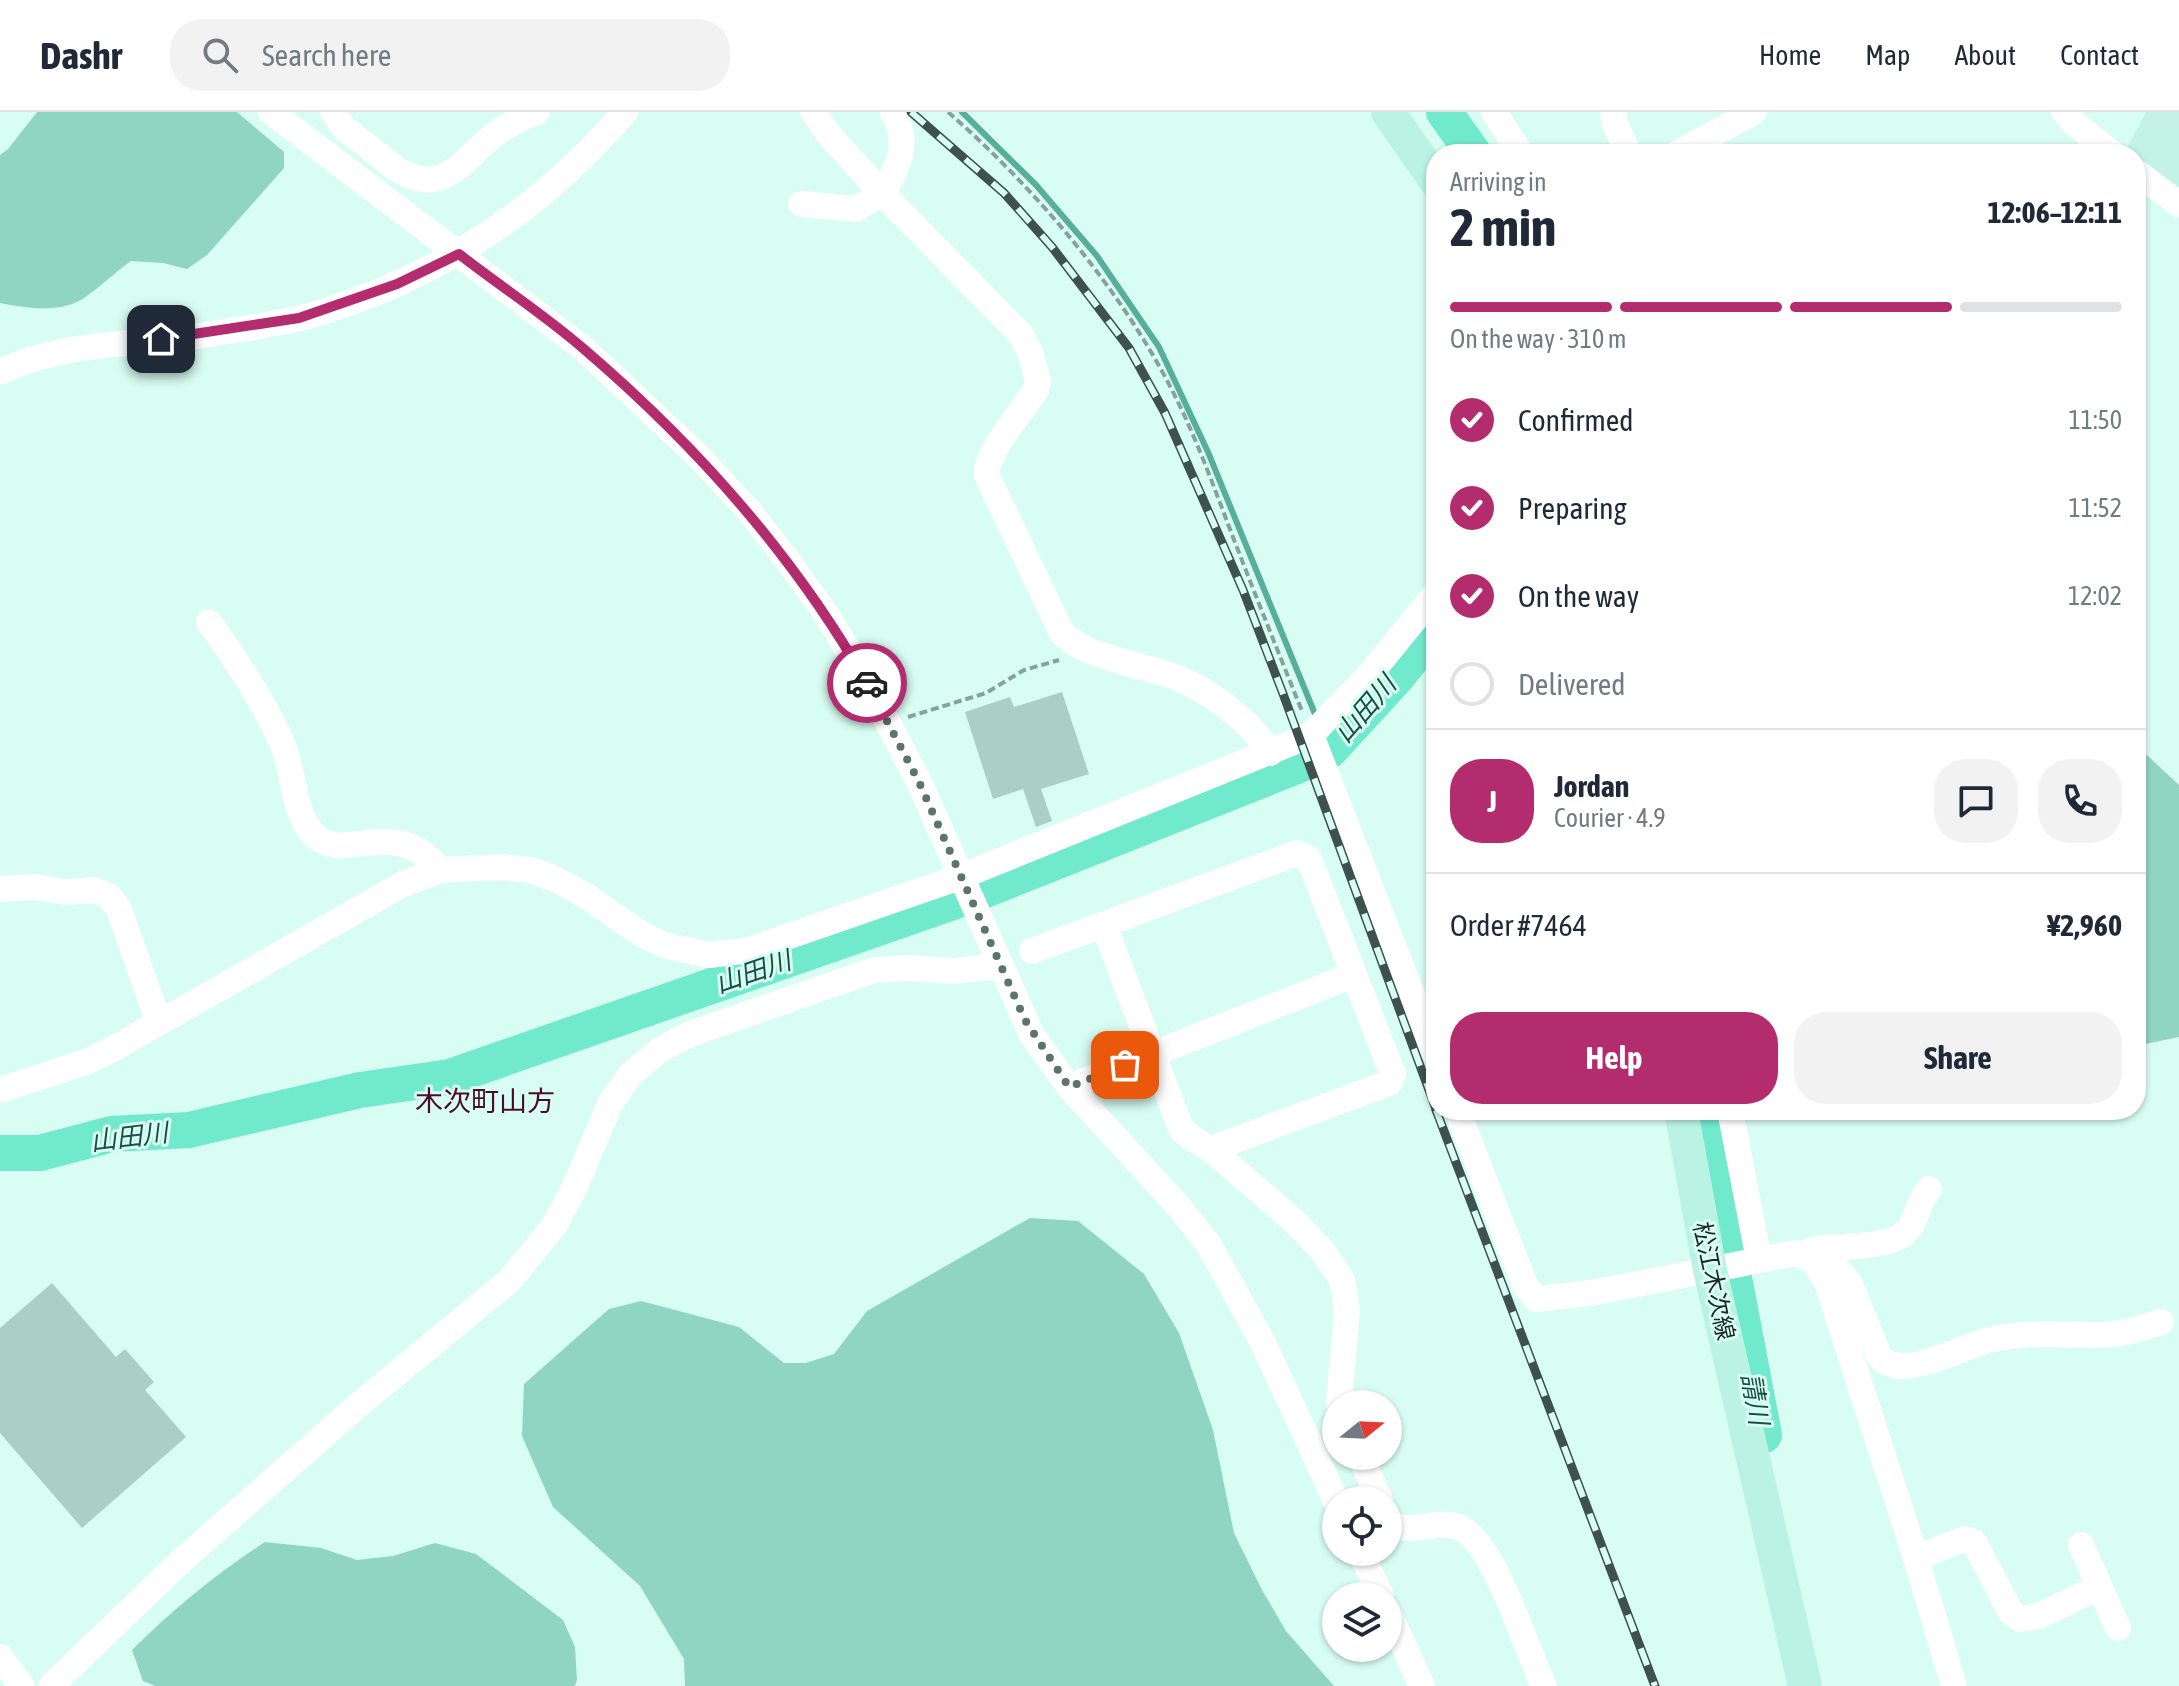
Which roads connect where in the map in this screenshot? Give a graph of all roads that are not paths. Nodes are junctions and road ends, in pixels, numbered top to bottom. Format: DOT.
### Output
graph roads {
  1 [pos="271,112"];
  2 [pos="333,112"];
  3 [pos="537,112"];
  4 [pos="625,112"];
  5 [pos="813,112"];
  6 [pos="892,112"];
  7 [pos="1388,112"];
  8 [pos="1494,112"];
  9 [pos="1613,112"];
  10 [pos="1754,112"];
  11 [pos="2064,112"];
  12 [pos="1515,144"];
  13 [pos="1624,144"];
  14 [pos="1695,144"];
  15 [pos="2100,144"];
  16 [pos="1426,167"];
  17 [pos="2146,179"];
  18 [pos="882,193"];
  19 [pos="801,204"];
  20 [pos="2179,204"];
  21 [pos="459,254"];
  22 [pos="0,372"];
  23 [pos="1426,605"];
  24 [pos="209,622"];
  25 [pos="1316,749"];
  26 [pos="1270,753"];
  27 [pos="440,870"];
  28 [pos="0,889"];
  29 [pos="966,890"];
  30 [pos="1104,926"];
  31 [pos="1032,951"];
  32 [pos="999,966"];
  33 [pos="1353,975"];
  34 [pos="159,1023"];
  35 [pos="1426,1030"];
  36 [pos="1152,1054"];
  37 [pos="1069,1087"];
  38 [pos="0,1090"];
  39 [pos="1461,1120"];
  40 [pos="1683,1120"];
  41 [pos="1732,1120"];
  42 [pos="1215,1153"];
  43 [pos="1929,1189"];
  44 [pos="1809,1251"];
  45 [pos="1759,1260"];
  46 [pos="1710,1270"];
  47 [pos="2161,1322"];
  48 [pos="1340,1390"];
  49 [pos="1329,1486"];
  50 [pos="1402,1528"];
  51 [pos="2081,1545"];
  52 [pos="1916,1558"];
  53 [pos="2099,1587"];
  54 [pos="2118,1628"];
  55 [pos="1402,1642"];
  56 [pos="0,1657"];
  57 [pos="22,1686"];
  58 [pos="51,1686"];
  59 [pos="1422,1686"];
  60 [pos="1544,1686"];
  61 [pos="1805,1686"];
  62 [pos="1954,1686"];
  1 -- 21 [label="street"];
  2 -- 3 [label="street"];
  4 -- 21 [label="street"];
  5 -- 18 [label="street"];
  6 -- 18 [label="street"];
  7 -- 16 [label="main road"];
  8 -- 12 [label="street"];
  9 -- 13 [label="street"];
  10 -- 14 [label="street"];
  11 -- 15 [label="street"];
  17 -- 20 [label="street"];
  18 -- 19 [label="street"];
  18 -- 26 [label="street"];
  21 -- 22 [label="street"];
  21 -- 29 [label="street"];
  23 -- 25 [label="street"];
  24 -- 27 [label="street"];
  25 -- 26 [label="street"];
  25 -- 35 [label="street"];
  26 -- 29 [label="street"];
  27 -- 29 [label="street"];
  27 -- 34 [label="street"];
  28 -- 34 [label="street"];
  29 -- 32 [label="street"];
  30 -- 31 [label="street"];
  30 -- 33 [label="street"];
  30 -- 36 [label="street"];
  32 -- 37 [label="street"];
  32 -- 58 [label="street"];
  33 -- 36 [label="street"];
  33 -- 42 [label="street"];
  34 -- 38 [label="street"];
  36 -- 37 [label="street"];
  36 -- 42 [label="street"];
  37 -- 49 [label="street"];
  39 -- 46 [label="street"];
  40 -- 46 [label="main road, 松江木次線"];
  41 -- 45 [label="street"];
  42 -- 48 [label="street"];
  43 -- 44 [label="street"];
  44 -- 45 [label="street"];
  44 -- 47 [label="street"];
  44 -- 52 [label="street"];
  45 -- 46 [label="street"];
  46 -- 61 [label="main road, 松江木次線"];
  50 -- 60 [label="street"];
  51 -- 53 [label="street"];
  52 -- 53 [label="street"];
  52 -- 62 [label="street"];
  53 -- 54 [label="street"];
  55 -- 59 [label="street"];
  56 -- 57 [label="street"];
}
